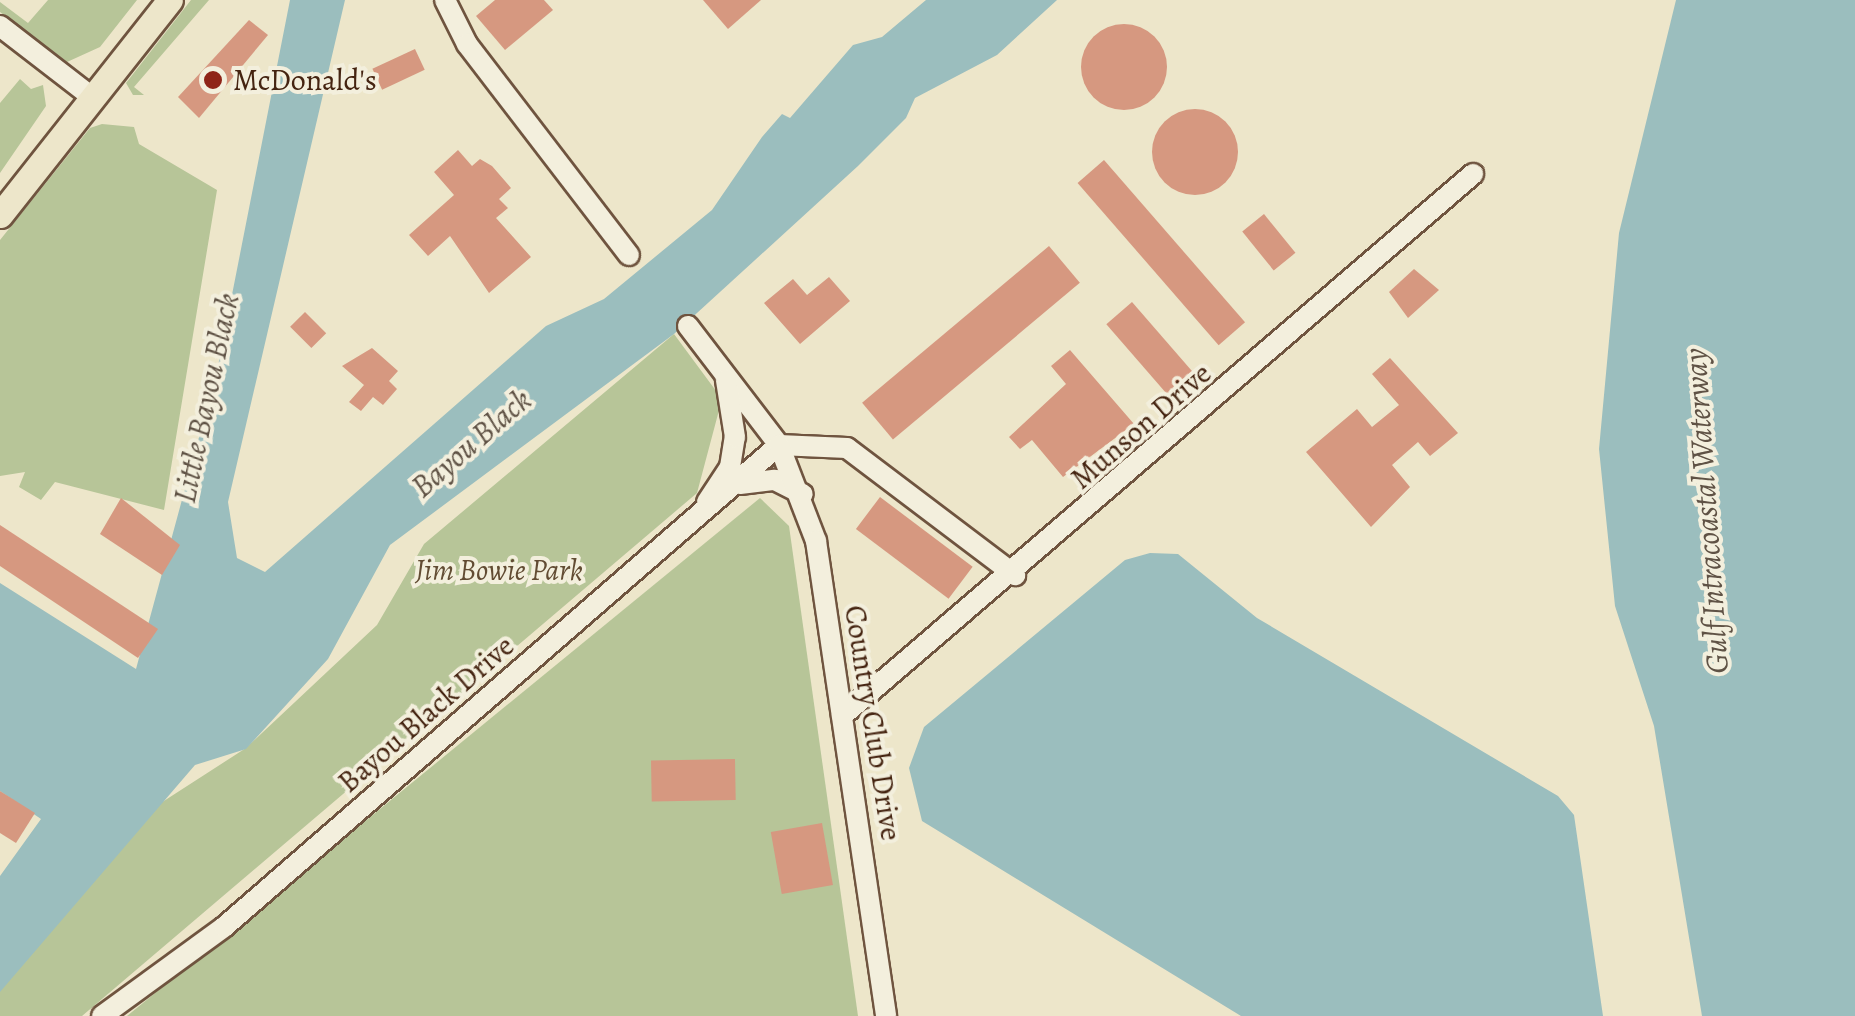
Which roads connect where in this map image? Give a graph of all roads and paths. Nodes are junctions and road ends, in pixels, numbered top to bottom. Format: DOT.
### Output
graph roads {
  1 [pos="170,0"];
  2 [pos="444,0"];
  3 [pos="0,26"];
  4 [pos="93,98"];
  5 [pos="1472,174"];
  6 [pos="0,215"];
  7 [pos="629,256"];
  8 [pos="688,326"];
  9 [pos="719,364"];
  10 [pos="779,445"];
  11 [pos="738,484"];
  12 [pos="803,494"];
  13 [pos="688,529"];
  14 [pos="1015,575"];
  15 [pos="842,716"];
  16 [pos="102,1016"];
  17 [pos="886,1016"];
  1 -- 4 [label="main road"];
  2 -- 7 [label="street"];
  3 -- 4 [label="street"];
  4 -- 6 [label="main road"];
  5 -- 14 [label="street, Munson Drive"];
  8 -- 9 [label="street, Country Club Drive"];
  9 -- 10 [label="street, Country Club Drive"];
  9 -- 13 [label="street"];
  10 -- 11 [label="street, Bayou Black Drive"];
  10 -- 12 [label="street, Country Club Drive"];
  10 -- 14 [label="street"];
  11 -- 12 [label="street"];
  11 -- 13 [label="street, Bayou Black Drive"];
  12 -- 15 [label="street, Country Club Drive"];
  13 -- 16 [label="street, Bayou Black Drive"];
  14 -- 15 [label="street, Munson Drive"];
  15 -- 17 [label="street, Country Club Drive"];
}
